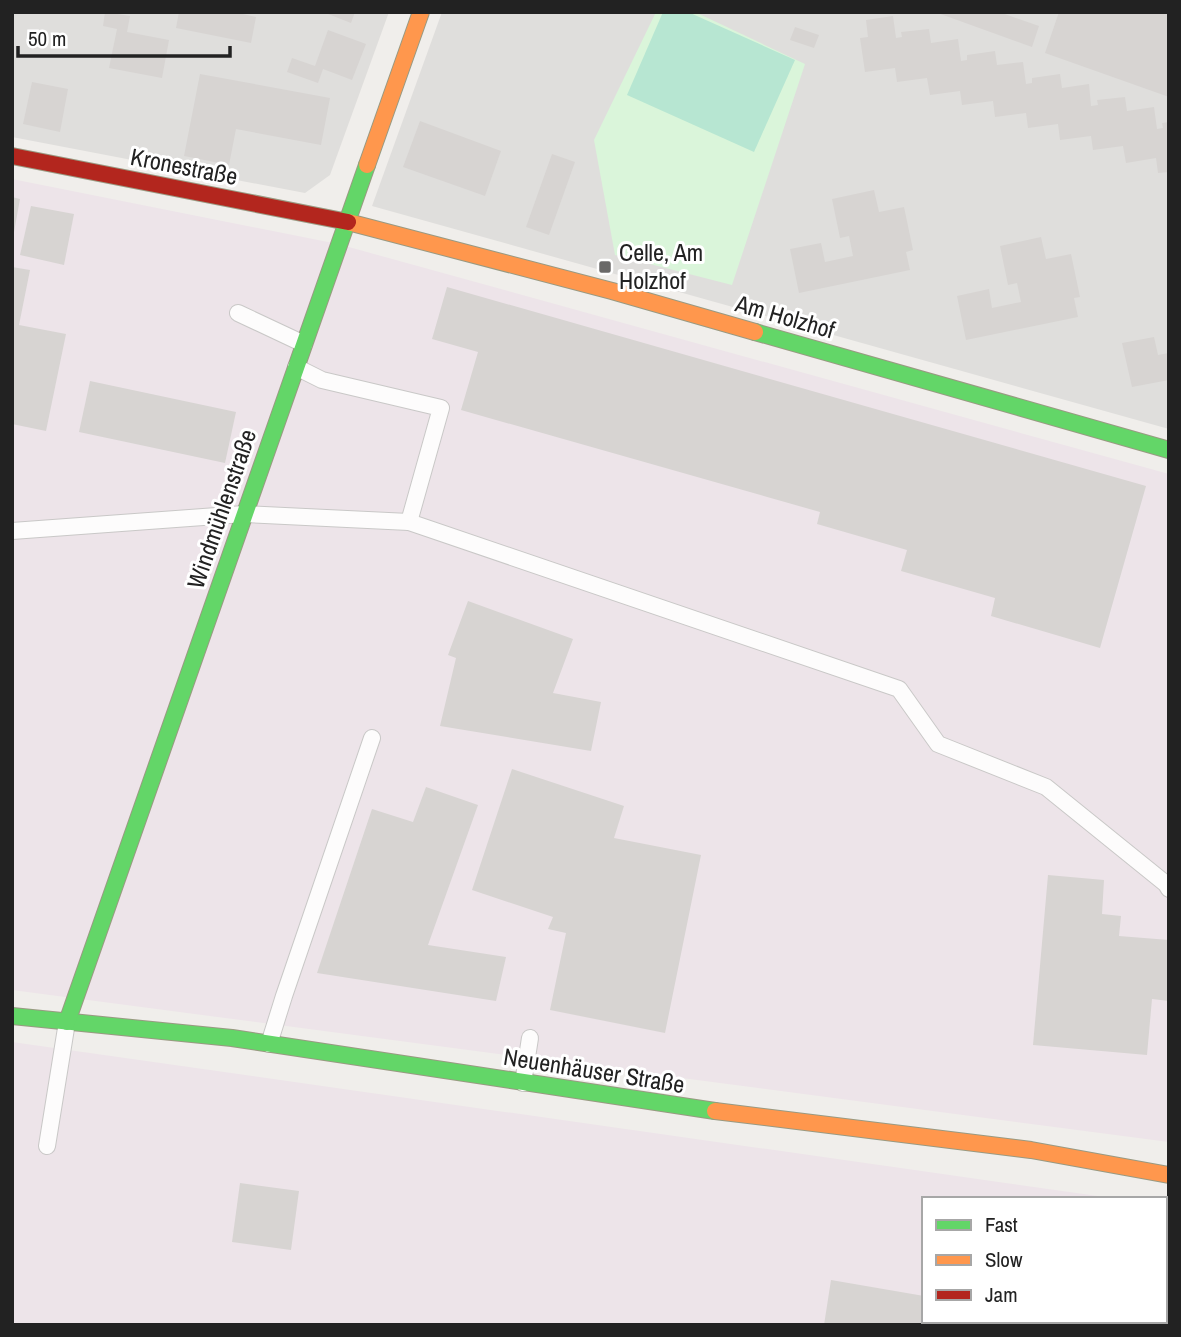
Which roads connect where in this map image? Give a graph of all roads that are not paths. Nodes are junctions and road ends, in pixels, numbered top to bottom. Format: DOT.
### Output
graph roads {
  1 [pos="421,12"];
  2 [pos="12,156"];
  3 [pos="347,222"];
  4 [pos="238,313"];
  5 [pos="304,344"];
  6 [pos="296,367"];
  7 [pos="1169,450"];
  8 [pos="244,514"];
  9 [pos="409,522"];
  10 [pos="12,531"];
  11 [pos="372,738"];
  12 [pos="1169,889"];
  13 [pos="12,1016"];
  14 [pos="67,1022"];
  15 [pos="530,1038"];
  16 [pos="270,1044"];
  17 [pos="523,1083"];
  18 [pos="47,1146"];
  19 [pos="1169,1174"];
  1 -- 3 [label="street, Windmühlenstraße"];
  2 -- 3 [label="street, Kronestraße"];
  3 -- 5 [label="street, Windmühlenstraße"];
  3 -- 7 [label="street, Am Holzhof"];
  4 -- 5 [label="lane"];
  5 -- 6 [label="street, Windmühlenstraße"];
  6 -- 8 [label="street, Windmühlenstraße"];
  6 -- 9 [label="lane"];
  8 -- 9 [label="lane"];
  8 -- 10 [label="lane"];
  8 -- 14 [label="street, Windmühlenstraße"];
  9 -- 12 [label="lane"];
  11 -- 16 [label="lane"];
  13 -- 14 [label="street, Neuenhäuser Straße"];
  14 -- 16 [label="street, Neuenhäuser Straße"];
  14 -- 18 [label="lane"];
  15 -- 17 [label="lane"];
  16 -- 17 [label="street, Neuenhäuser Straße"];
  17 -- 19 [label="street, Neuenhäuser Straße"];
}
